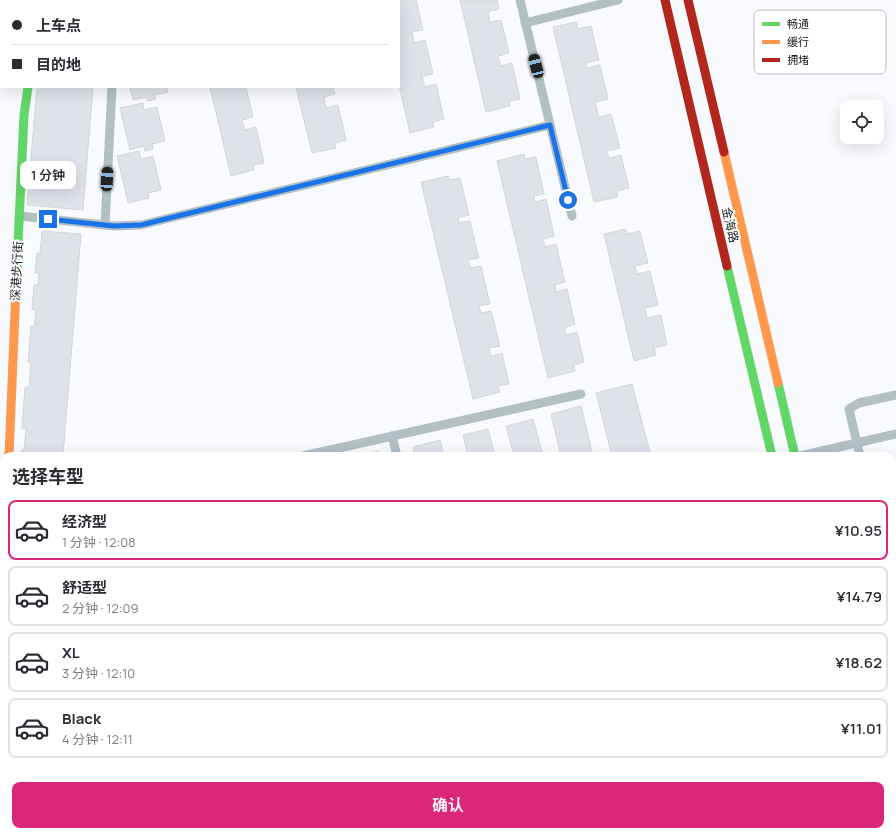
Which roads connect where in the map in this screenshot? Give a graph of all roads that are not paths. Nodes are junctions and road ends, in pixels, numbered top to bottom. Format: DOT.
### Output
graph roads {
  1 [pos="520,0"];
  2 [pos="618,0"];
  3 [pos="665,0"];
  4 [pos="688,0"];
  5 [pos="525,23"];
  6 [pos="28,88"];
  7 [pos="112,88"];
  8 [pos="550,125"];
  9 [pos="20,216"];
  10 [pos="572,216"];
  11 [pos="105,225"];
  12 [pos="581,394"];
  13 [pos="896,395"];
  14 [pos="896,434"];
  15 [pos="392,436"];
  16 [pos="857,443"];
  17 [pos="9,452"];
  18 [pos="321,452"];
  19 [pos="396,452"];
  20 [pos="771,452"];
  21 [pos="794,452"];
  22 [pos="818,452"];
  23 [pos="859,452"];
  1 -- 5 [label="lane"];
  2 -- 5 [label="lane"];
  3 -- 20 [label="main road, 金海路"];
  4 -- 21 [label="main road, 金海路"];
  5 -- 8 [label="lane"];
  6 -- 9 [label="main road, 深港步行街"];
  7 -- 11 [label="lane"];
  8 -- 10 [label="lane"];
  8 -- 11 [label="lane"];
  9 -- 11 [label="lane"];
  9 -- 17 [label="main road, 深港步行街"];
  12 -- 15 [label="lane"];
  13 -- 16 [label="lane"];
  14 -- 16 [label="lane"];
  15 -- 18 [label="lane"];
  15 -- 19 [label="lane"];
  16 -- 22 [label="lane"];
  16 -- 23 [label="lane"];
}
